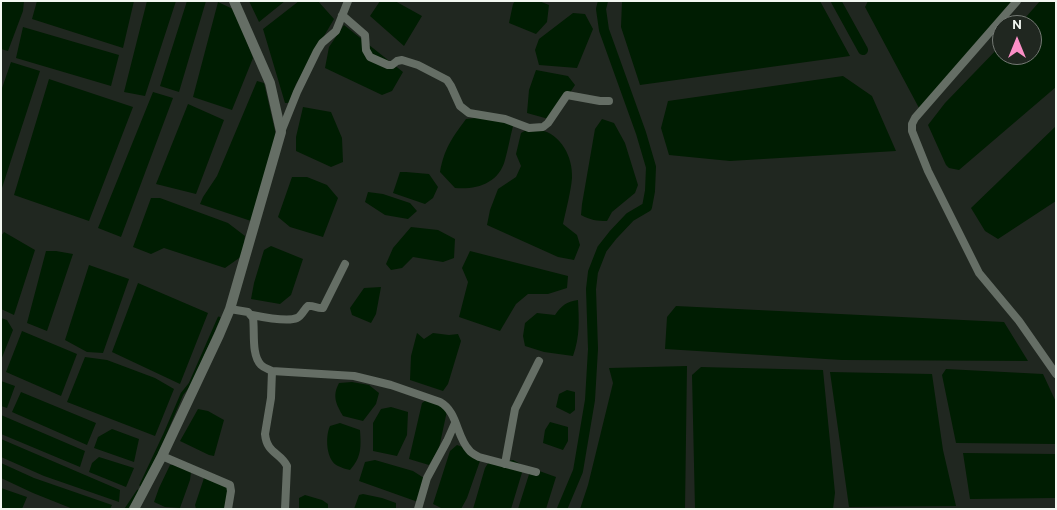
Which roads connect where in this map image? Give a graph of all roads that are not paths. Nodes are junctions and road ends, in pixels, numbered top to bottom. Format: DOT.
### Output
graph roads {
  1 [pos="234,1"];
  2 [pos="348,1"];
  3 [pos="1017,1"];
  4 [pos="342,15"];
  5 [pos="609,101"];
  6 [pos="281,132"];
  7 [pos="345,264"];
  8 [pos="230,308"];
  9 [pos="252,315"];
  10 [pos="539,361"];
  11 [pos="272,371"];
  12 [pos="1056,374"];
  13 [pos="455,423"];
  14 [pos="162,456"];
  15 [pos="505,464"];
  16 [pos="536,472"];
  17 [pos="134,509"];
  18 [pos="228,509"];
  19 [pos="285,509"];
  20 [pos="418,509"];
  1 -- 6 [label="street"];
  2 -- 4 [label="street"];
  3 -- 12 [label="street"];
  4 -- 5 [label="street"];
  4 -- 6 [label="street"];
  6 -- 8 [label="street"];
  7 -- 9 [label="street"];
  8 -- 9 [label="street"];
  8 -- 14 [label="street"];
  9 -- 11 [label="street"];
  10 -- 15 [label="street"];
  11 -- 13 [label="street"];
  11 -- 19 [label="street"];
  13 -- 15 [label="street"];
  13 -- 20 [label="street"];
  14 -- 17 [label="street"];
  14 -- 18 [label="street"];
  15 -- 16 [label="street"];
}
